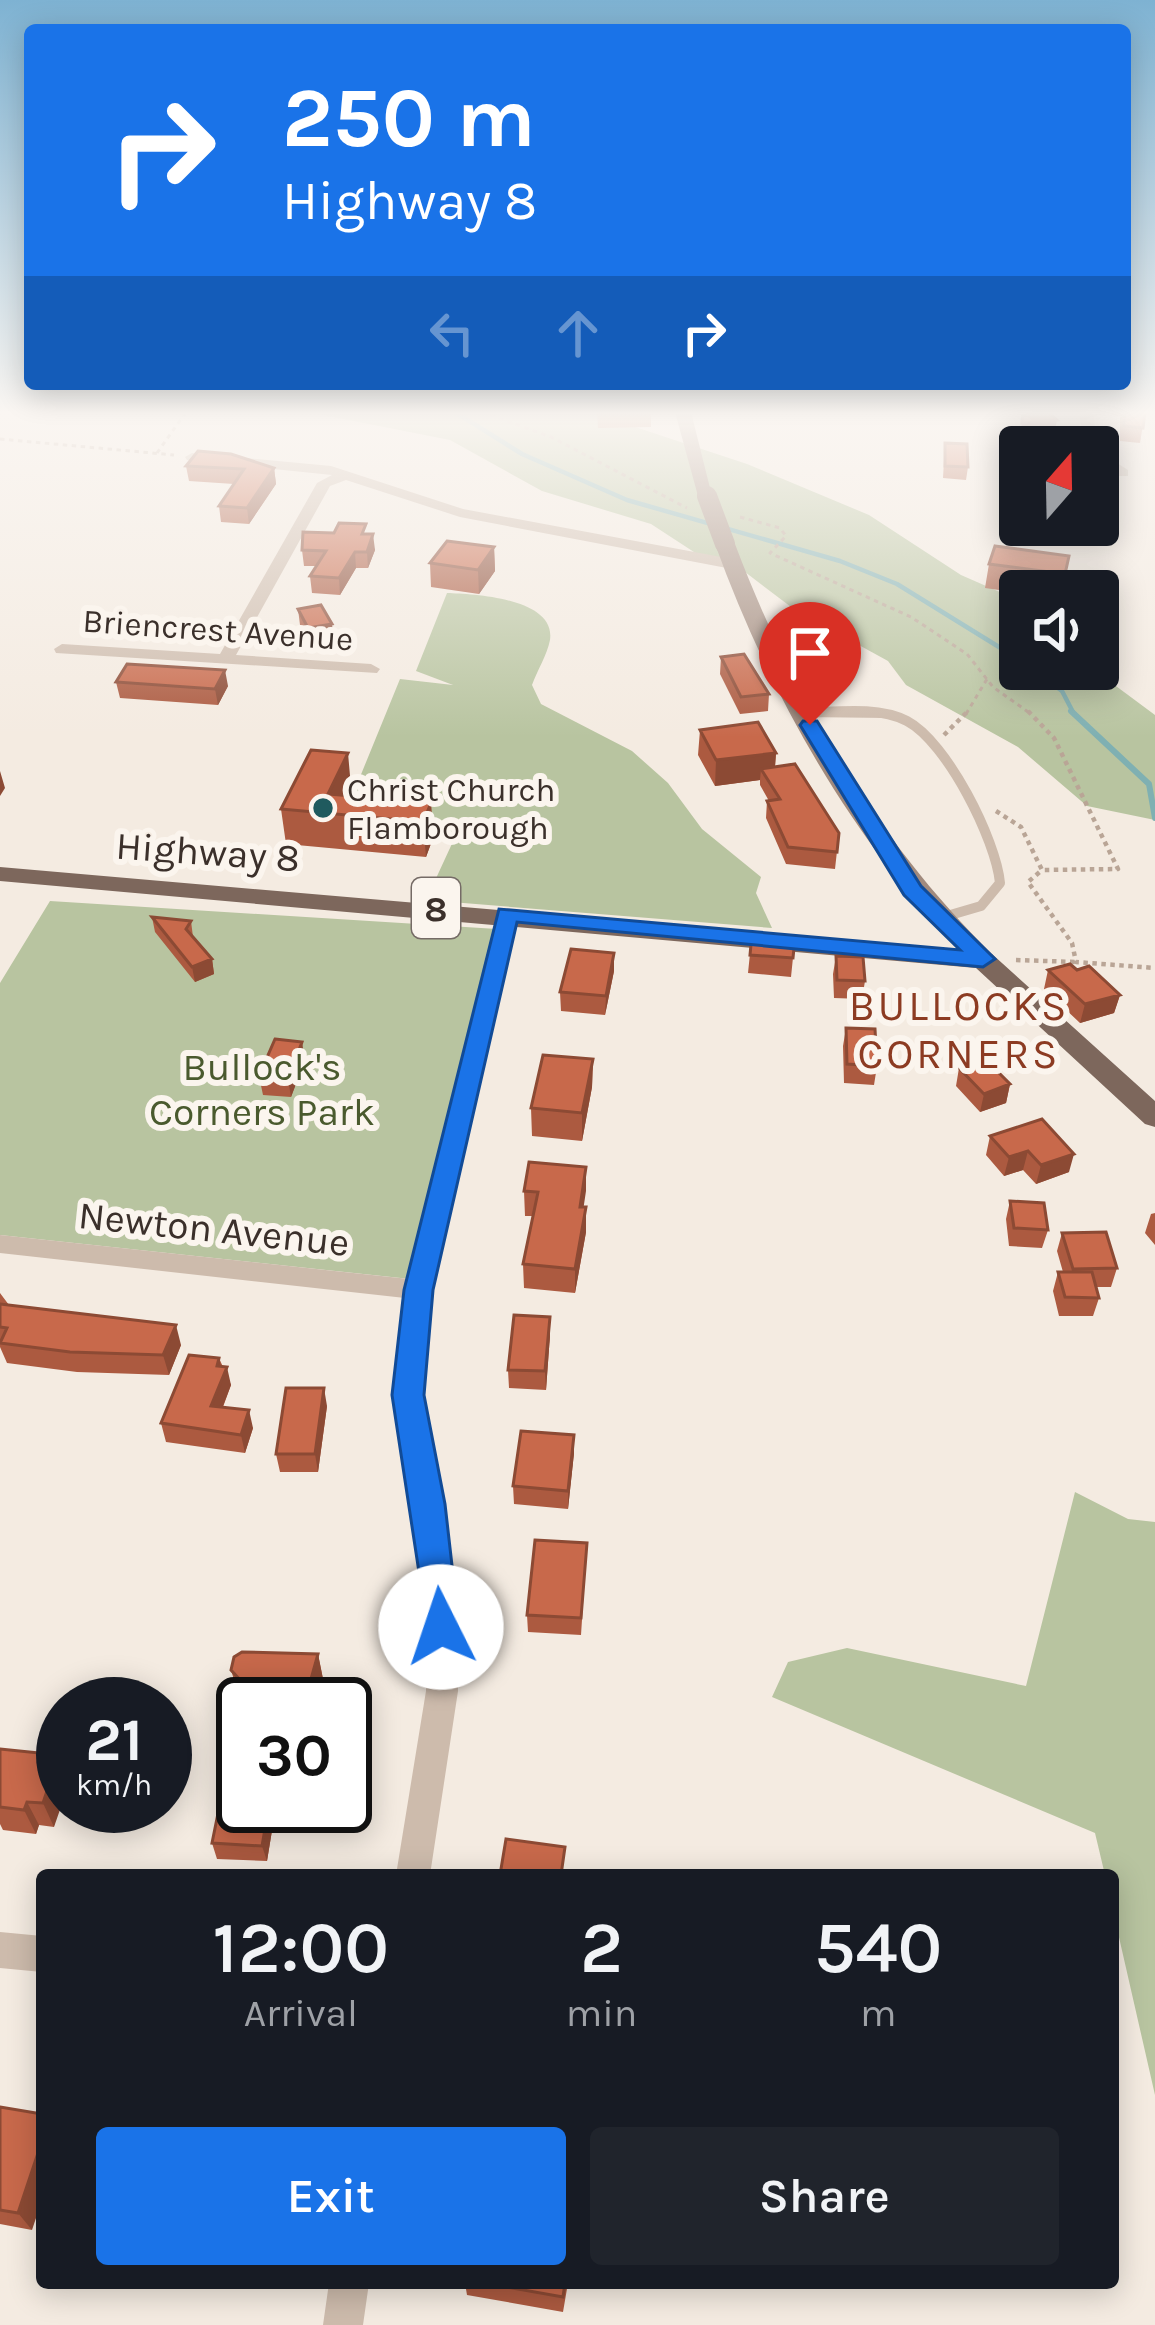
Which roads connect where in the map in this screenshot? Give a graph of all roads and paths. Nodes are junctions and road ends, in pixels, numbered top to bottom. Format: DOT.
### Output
graph roads {
  1 [pos="303,520"];
  2 [pos="497,520"];
  3 [pos="716,520"];
  4 [pos="756,520"];
  5 [pos="728,554"];
  6 [pos="62,650"];
  7 [pos="225,660"];
  8 [pos="371,669"];
  9 [pos="987,680"];
  10 [pos="804,713"];
  11 [pos="936,740"];
  12 [pos="967,798"];
  13 [pos="1042,870"];
  14 [pos="0,874"];
  15 [pos="508,914"];
  16 [pos="939,918"];
  17 [pos="983,959"];
  18 [pos="1076,962"];
  19 [pos="1155,968"];
  20 [pos="1155,1118"];
  21 [pos="0,1244"];
  22 [pos="419,1290"];
  23 [pos="414,1869"];
  24 [pos="0,1950"];
  25 [pos="36,1953"];
  26 [pos="348,2289"];
  27 [pos="343,2325"];
  1 -- 7 [label="street"];
  2 -- 5 [label="street"];
  3 -- 5 [label="main road, bridge"];
  4 -- 9 [label="path"];
  5 -- 10 [label="main road"];
  6 -- 7 [label="street, Briencrest Avenue"];
  7 -- 8 [label="street, Briencrest Avenue"];
  9 -- 11 [label="path"];
  9 -- 13 [label="path"];
  10 -- 11 [label="lane"];
  10 -- 16 [label="main road"];
  11 -- 12 [label="lane"];
  12 -- 13 [label="path"];
  12 -- 16 [label="lane"];
  13 -- 18 [label="path"];
  14 -- 15 [label="main road, Highway 8 / 8"];
  15 -- 17 [label="main road, Highway 8 / 8"];
  15 -- 22 [label="street"];
  16 -- 17 [label="main road"];
  17 -- 18 [label="path"];
  17 -- 20 [label="main road"];
  18 -- 19 [label="path"];
  21 -- 22 [label="street, Newton Avenue"];
  22 -- 23 [label="street"];
  24 -- 25 [label="street"];
  26 -- 27 [label="street"];
}
